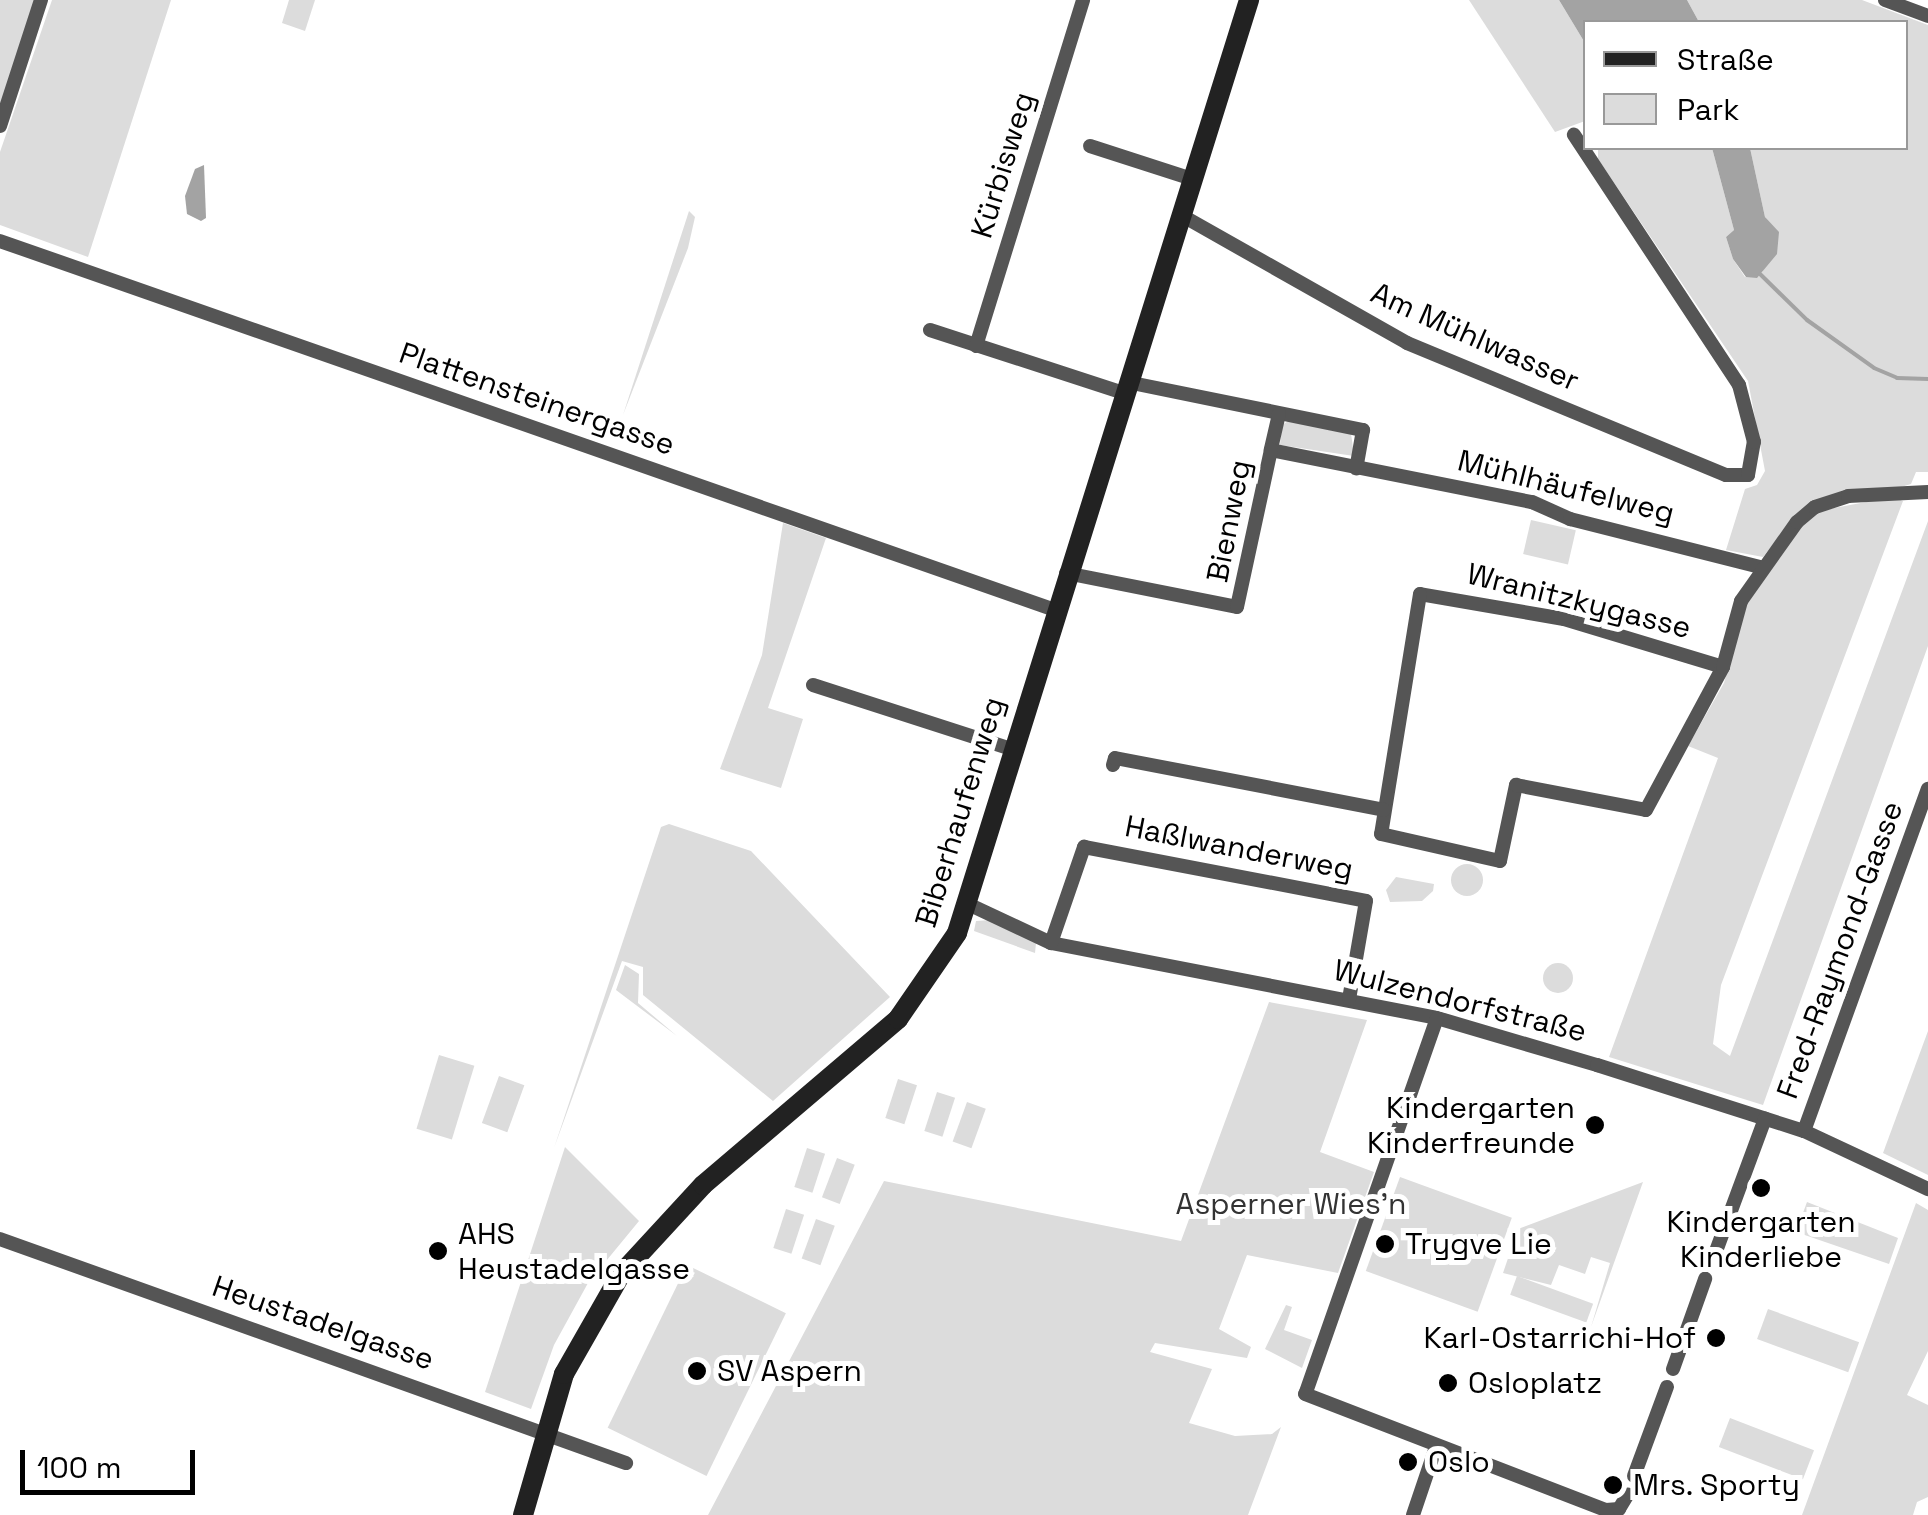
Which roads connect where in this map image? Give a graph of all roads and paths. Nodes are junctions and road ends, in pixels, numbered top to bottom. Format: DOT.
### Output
graph roads {
  1 [pos="41,0"];
  2 [pos="1082,0"];
  3 [pos="1249,0"];
  4 [pos="1885,0"];
  5 [pos="1916,5"];
  6 [pos="1928,16"];
  7 [pos="0,126"];
  8 [pos="1574,135"];
  9 [pos="1090,146"];
  10 [pos="1583,149"];
  11 [pos="1584,150"];
  12 [pos="1192,179"];
  13 [pos="1181,215"];
  14 [pos="0,241"];
  15 [pos="930,330"];
  16 [pos="976,346"];
  17 [pos="1126,387"];
  18 [pos="1280,414"];
  19 [pos="1271,450"];
  20 [pos="1356,468"];
  21 [pos="1928,492"];
  22 [pos="1760,567"];
  23 [pos="1066,574"];
  24 [pos="1055,610"];
  25 [pos="1723,667"];
  26 [pos="813,686"];
  27 [pos="1011,750"];
  28 [pos="1113,766"];
  29 [pos="1927,792"];
  30 [pos="1384,810"];
  31 [pos="968,904"];
  32 [pos="1051,943"];
  33 [pos="1349,999"];
  34 [pos="1437,1018"];
  35 [pos="1765,1119"];
  36 [pos="1804,1131"];
  37 [pos="1928,1188"];
  38 [pos="0,1239"];
  39 [pos="1712,1262"];
  40 [pos="1706,1279"];
  41 [pos="1673,1369"];
  42 [pos="1667,1387"];
  43 [pos="544,1432"];
  44 [pos="1436,1447"];
  45 [pos="626,1462"];
  46 [pos="1634,1476"];
  47 [pos="1628,1494"];
  48 [pos="523,1515"];
  49 [pos="1413,1515"];
  1 -- 7 [label="street"];
  2 -- 16 [label="street, Kürbisweg"];
  3 -- 12 [label="main road, Biberhaufenweg"];
  4 -- 5 [label="street"];
  5 -- 6 [label="street"];
  8 -- 10 [label="street, Am Mühlwasser"];
  9 -- 12 [label="street"];
  11 -- 13 [label="street, Am Mühlwasser"];
  12 -- 13 [label="main road, Biberhaufenweg"];
  13 -- 17 [label="main road, Biberhaufenweg"];
  14 -- 24 [label="street, Plattensteinergasse"];
  15 -- 16 [label="street"];
  16 -- 17 [label="street"];
  17 -- 18 [label="street"];
  17 -- 23 [label="main road, Biberhaufenweg"];
  18 -- 19 [label="street"];
  18 -- 20 [label="street"];
  19 -- 20 [label="street, Mühlhäufelweg"];
  19 -- 23 [label="street, Bienweg"];
  20 -- 22 [label="street, Mühlhäufelweg"];
  21 -- 22 [label="street"];
  22 -- 25 [label="street"];
  23 -- 24 [label="main road, Biberhaufenweg"];
  24 -- 27 [label="main road, Biberhaufenweg"];
  25 -- 30 [label="street"];
  25 -- 30 [label="street, Wranitzkygasse"];
  26 -- 27 [label="street"];
  27 -- 31 [label="main road, Biberhaufenweg"];
  28 -- 30 [label="street"];
  29 -- 36 [label="street, Fred-Raymond-Gasse"];
  31 -- 32 [label="street, Wulzendorfstraße"];
  31 -- 43 [label="main road, Biberhaufenweg"];
  32 -- 33 [label="street, Wulzendorfstraße"];
  32 -- 33 [label="street, Haßlwanderweg"];
  33 -- 34 [label="street, Wulzendorfstraße"];
  34 -- 35 [label="street, Wulzendorfstraße"];
  34 -- 44 [label="street"];
  35 -- 36 [label="street, Wulzendorfstraße"];
  35 -- 39 [label="street"];
  36 -- 37 [label="street, Wulzendorfstraße"];
  38 -- 43 [label="street, Heustadelgasse"];
  40 -- 41 [label="street"];
  42 -- 46 [label="street"];
  43 -- 45 [label="street, Heustadelgasse"];
  43 -- 48 [label="main road, Biberhaufenweg"];
  44 -- 47 [label="street"];
  44 -- 49 [label="street"];
}
